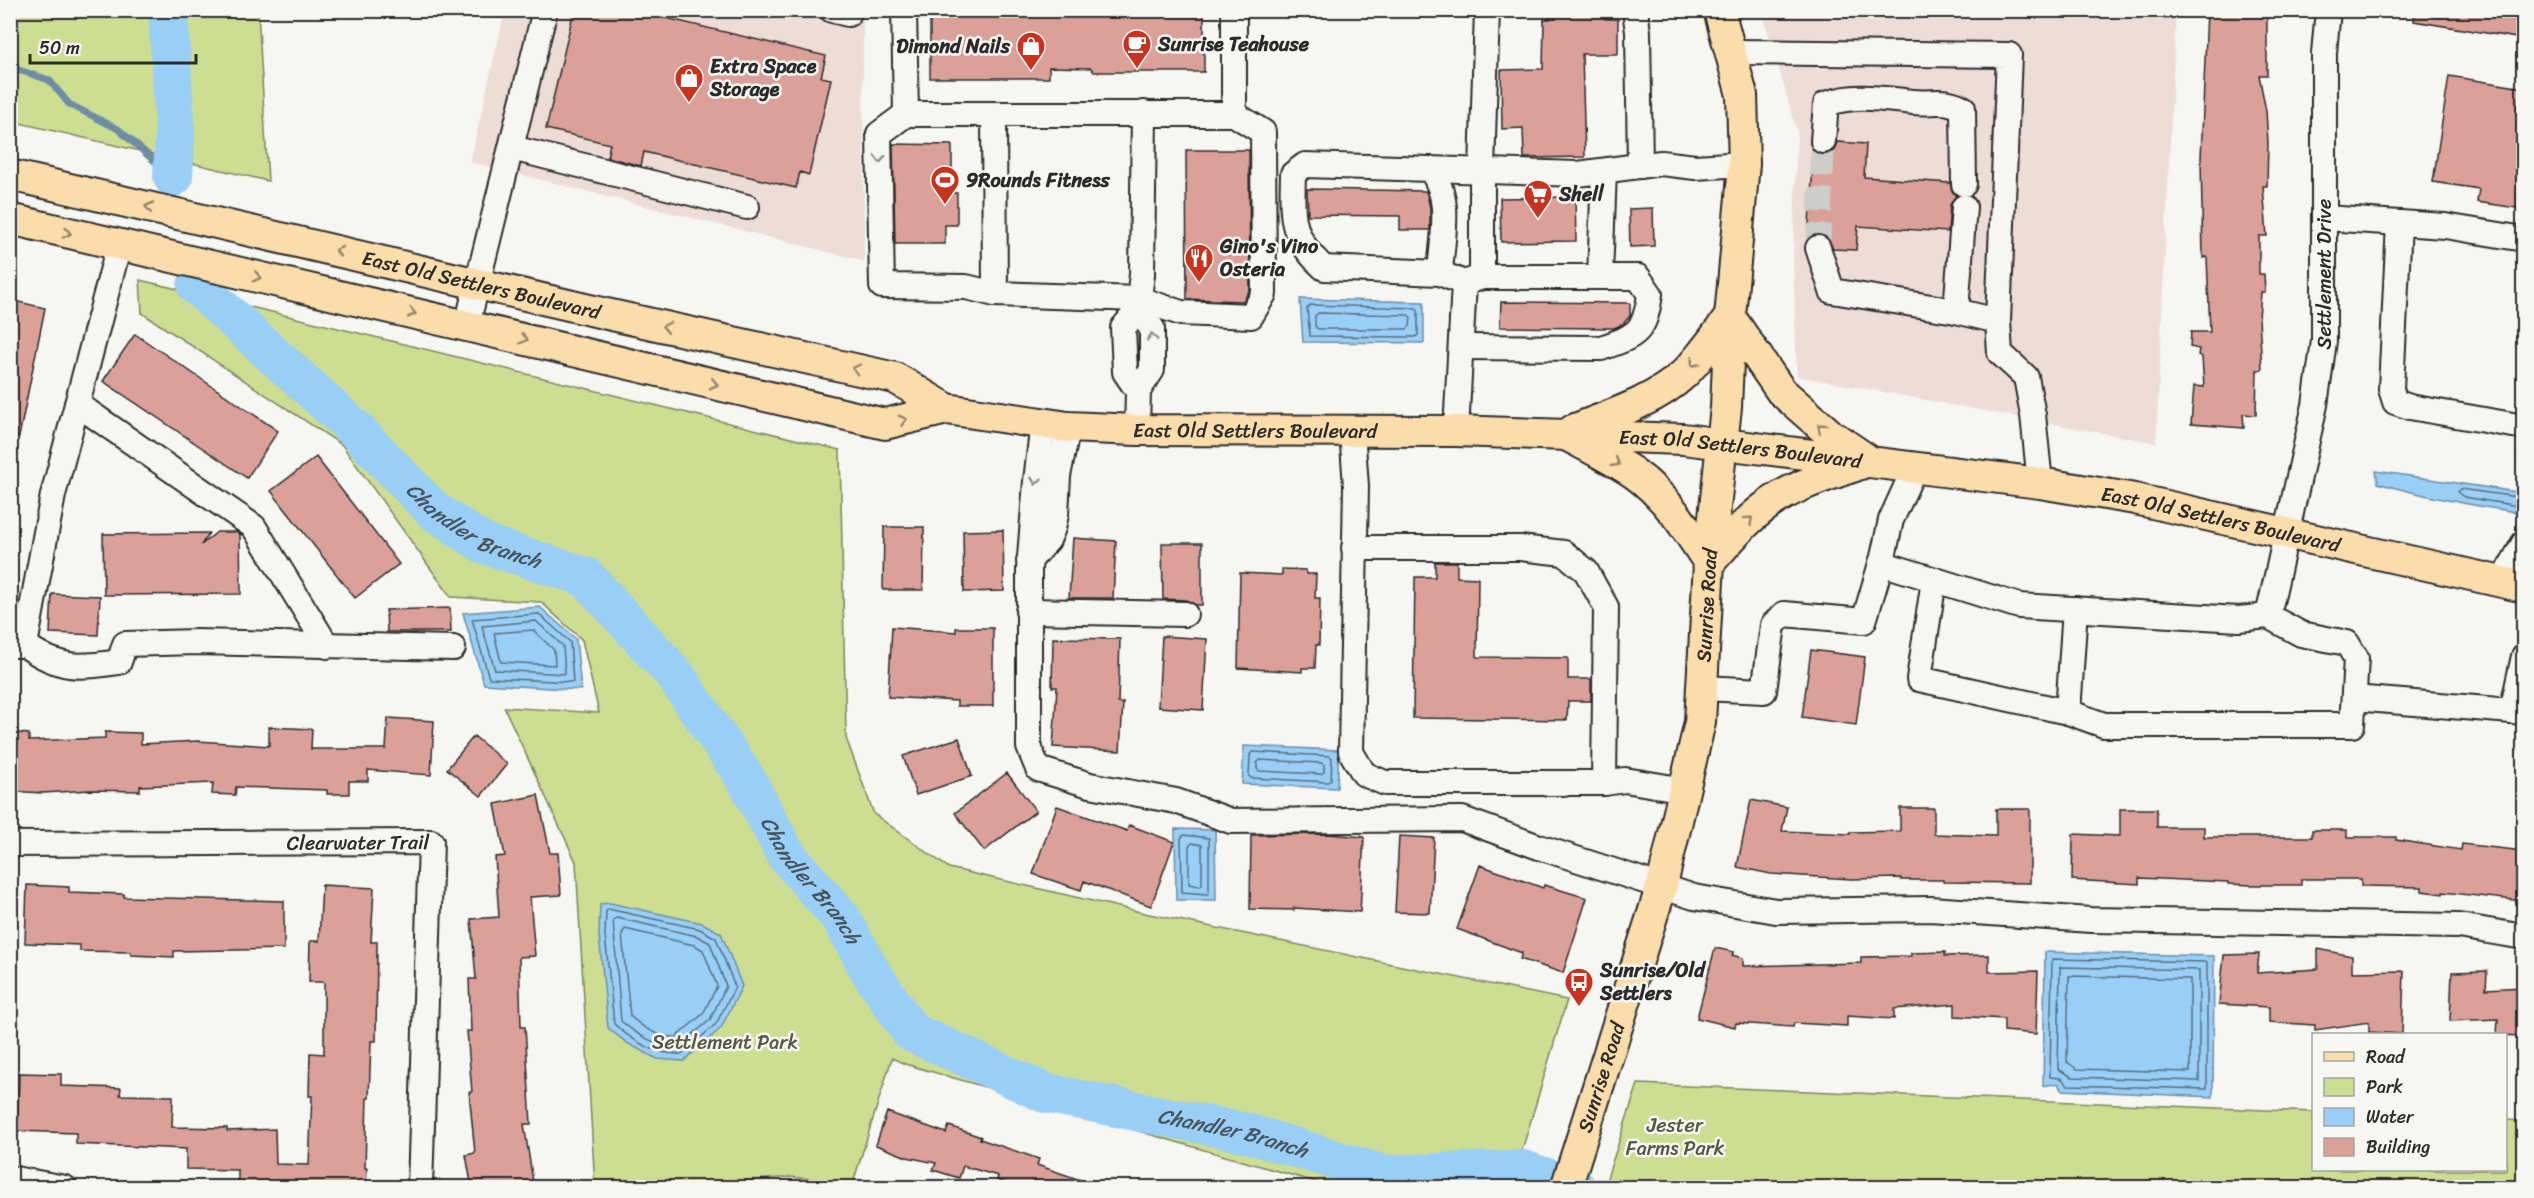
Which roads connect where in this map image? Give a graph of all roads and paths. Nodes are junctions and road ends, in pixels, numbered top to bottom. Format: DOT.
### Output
graph roads {
  1 [pos="545,10"];
  2 [pos="904,10"];
  3 [pos="1234,10"];
  4 [pos="1487,10"];
  5 [pos="1635,10"];
  6 [pos="1719,10"];
  7 [pos="2328,10"];
  8 [pos="1732,52"];
  9 [pos="1144,113"];
  10 [pos="906,114"];
  11 [pos="994,114"];
  12 [pos="1234,114"];
  13 [pos="1823,141"];
  14 [pos="512,148"];
  15 [pos="1744,164"];
  16 [pos="1640,166"];
  17 [pos="1430,169"];
  18 [pos="1482,170"];
  19 [pos="1604,171"];
  20 [pos="10,175"];
  21 [pos="747,207"];
  22 [pos="2325,218"];
  23 [pos="10,219"];
  24 [pos="2399,223"];
  25 [pos="2523,239"];
  26 [pos="119,245"];
  27 [pos="1818,248"];
  28 [pos="1440,273"];
  29 [pos="1600,277"];
  30 [pos="1473,280"];
  31 [pos="477,283"];
  32 [pos="995,294"];
  33 [pos="1138,305"];
  34 [pos="1956,311"];
  35 [pos="1730,317"];
  36 [pos="1998,321"];
  37 [pos="467,325"];
  38 [pos="1461,347"];
  39 [pos="77,404"];
  40 [pos="947,409"];
  41 [pos="1056,425"];
  42 [pos="2523,427"];
  43 [pos="1137,430"];
  44 [pos="1352,431"];
  45 [pos="1456,431"];
  46 [pos="1565,434"];
  47 [pos="1722,444"];
  48 [pos="1869,460"];
  49 [pos="1915,467"];
  50 [pos="2040,483"];
  51 [pos="2287,533"];
  52 [pos="2523,543"];
  53 [pos="1354,548"];
  54 [pos="1709,563"];
  55 [pos="1881,563"];
  56 [pos="1934,580"];
  57 [pos="2513,584"];
  58 [pos="2076,609"];
  59 [pos="1028,611"];
  60 [pos="1185,614"];
  61 [pos="2268,616"];
  62 [pos="18,645"];
  63 [pos="327,646"];
  64 [pos="453,648"];
  65 [pos="2523,656"];
  66 [pos="1703,688"];
  67 [pos="2354,698"];
  68 [pos="2518,711"];
  69 [pos="2068,712"];
  70 [pos="1604,783"];
  71 [pos="1685,790"];
  72 [pos="10,844"];
  73 [pos="1662,885"];
  74 [pos="2523,937"];
  75 [pos="10,1178"];
  76 [pos="65,1188"];
  77 [pos="420,1188"];
  78 [pos="1566,1188"];
  1 -- 14 [label="street"];
  2 -- 10 [label="street"];
  3 -- 12 [label="street"];
  4 -- 18 [label="street"];
  5 -- 16 [label="street"];
  6 -- 8 [label="main road, Sunrise Road"];
  7 -- 22 [label="street, Settlement Drive"];
  8 -- 15 [label="main road, Sunrise Road"];
  8 -- 36 [label="street"];
  9 -- 11 [label="street"];
  9 -- 12 [label="street"];
  9 -- 33 [label="street"];
  10 -- 11 [label="street"];
  10 -- 32 [label="street, one-way"];
  11 -- 32 [label="street"];
  12 -- 33 [label="street"];
  13 -- 34 [label="street"];
  14 -- 21 [label="street"];
  14 -- 31 [label="street"];
  15 -- 16 [label="street"];
  15 -- 35 [label="main road, Sunrise Road"];
  16 -- 19 [label="street"];
  17 -- 18 [label="street"];
  17 -- 28 [label="street"];
  17 -- 28 [label="street"];
  18 -- 19 [label="street"];
  18 -- 30 [label="street"];
  19 -- 29 [label="street"];
  31 -- 20 [label="main road, East Old Settlers Boulevard, one-way"];
  22 -- 24 [label="street"];
  22 -- 51 [label="street, Settlement Drive"];
  23 -- 26 [label="main road, East Old Settlers Boulevard, one-way"];
  24 -- 25 [label="street"];
  24 -- 42 [label="street"];
  26 -- 37 [label="main road, East Old Settlers Boulevard, one-way"];
  26 -- 39 [label="street"];
  27 -- 34 [label="street"];
  28 -- 30 [label="street"];
  29 -- 30 [label="street"];
  29 -- 38 [label="street"];
  30 -- 38 [label="street"];
  31 -- 37 [label="street"];
  40 -- 31 [label="main road, East Old Settlers Boulevard, one-way"];
  32 -- 33 [label="street"];
  33 -- 43 [label="street"];
  34 -- 36 [label="street"];
  35 -- 46 [label="main road, one-way"];
  35 -- 47 [label="main road, Sunrise Road"];
  48 -- 35 [label="main road, one-way"];
  36 -- 50 [label="street"];
  37 -- 40 [label="main road, East Old Settlers Boulevard, one-way"];
  38 -- 45 [label="street"];
  39 -- 62 [label="street"];
  39 -- 63 [label="street"];
  40 -- 41 [label="main road, East Old Settlers Boulevard"];
  41 -- 43 [label="main road, East Old Settlers Boulevard"];
  41 -- 59 [label="street"];
  43 -- 44 [label="main road, East Old Settlers Boulevard"];
  44 -- 45 [label="main road, East Old Settlers Boulevard"];
  44 -- 53 [label="street"];
  45 -- 46 [label="main road, East Old Settlers Boulevard"];
  46 -- 47 [label="main road, East Old Settlers Boulevard"];
  46 -- 54 [label="main road, one-way"];
  47 -- 48 [label="main road, East Old Settlers Boulevard"];
  47 -- 54 [label="main road, Sunrise Road"];
  48 -- 49 [label="main road, East Old Settlers Boulevard"];
  54 -- 48 [label="main road, one-way"];
  49 -- 50 [label="main road, East Old Settlers Boulevard"];
  49 -- 55 [label="street"];
  50 -- 51 [label="main road, East Old Settlers Boulevard"];
  51 -- 57 [label="main road, East Old Settlers Boulevard"];
  51 -- 61 [label="street, Settlement Drive"];
  52 -- 57 [label="street"];
  53 -- 70 [label="street"];
  53 -- 70 [label="street"];
  54 -- 66 [label="main road, Sunrise Road"];
  55 -- 56 [label="street"];
  55 -- 66 [label="street"];
  56 -- 58 [label="street"];
  56 -- 69 [label="street"];
  58 -- 61 [label="street"];
  58 -- 69 [label="street"];
  59 -- 60 [label="street"];
  59 -- 73 [label="street"];
  61 -- 67 [label="street"];
  62 -- 63 [label="street"];
  63 -- 64 [label="street"];
  65 -- 68 [label="street"];
  66 -- 71 [label="main road, Sunrise Road"];
  67 -- 68 [label="street"];
  67 -- 69 [label="street"];
  70 -- 71 [label="street"];
  71 -- 73 [label="main road, Sunrise Road"];
  72 -- 77 [label="street, Clearwater Trail"];
  73 -- 74 [label="street"];
  73 -- 78 [label="main road, Sunrise Road"];
  75 -- 76 [label="street"];
}
